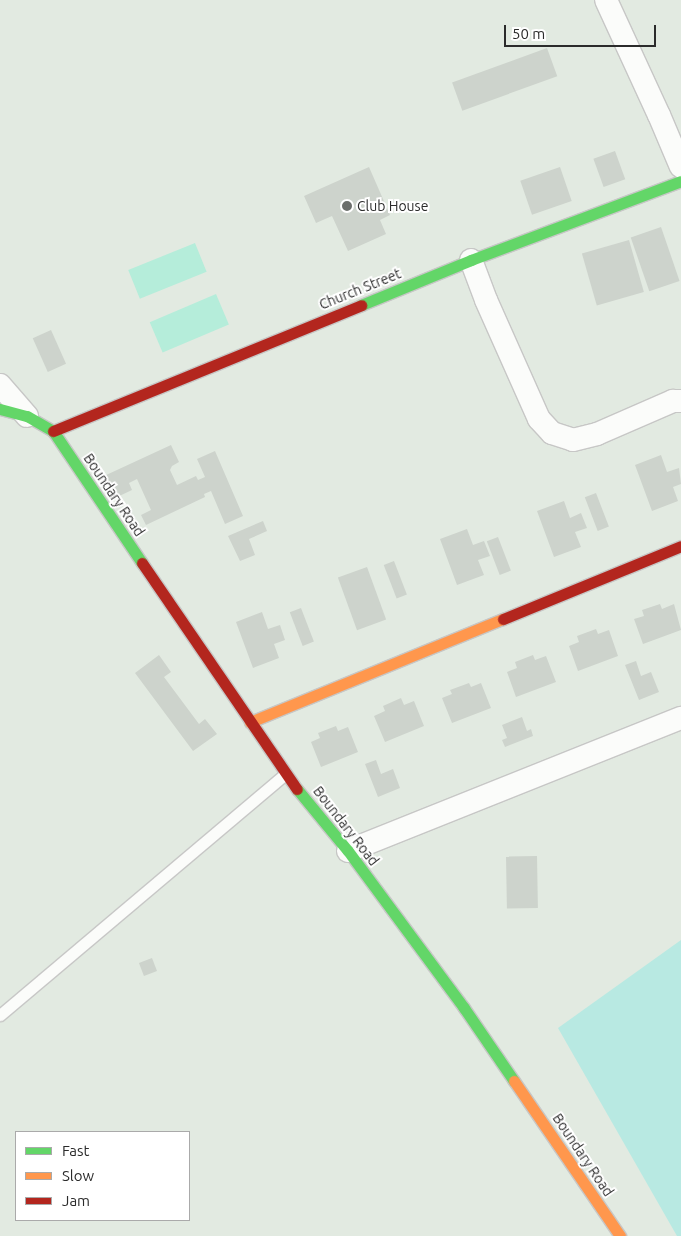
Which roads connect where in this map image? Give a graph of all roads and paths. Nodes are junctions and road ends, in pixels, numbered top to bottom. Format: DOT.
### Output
graph roads {
  1 [pos="606,0"];
  2 [pos="681,167"];
  3 [pos="681,181"];
  4 [pos="471,260"];
  5 [pos="0,385"];
  6 [pos="681,401"];
  7 [pos="0,409"];
  8 [pos="27,416"];
  9 [pos="53,431"];
  10 [pos="681,546"];
  11 [pos="681,718"];
  12 [pos="250,722"];
  13 [pos="285,774"];
  14 [pos="348,851"];
  15 [pos="0,1015"];
  16 [pos="620,1236"];
  1 -- 2 [label="street"];
  3 -- 4 [label="street, Church Street"];
  4 -- 6 [label="street"];
  4 -- 9 [label="street, Church Street"];
  5 -- 8 [label="street"];
  7 -- 8 [label="street"];
  8 -- 9 [label="street"];
  9 -- 12 [label="street, Boundary Road"];
  10 -- 12 [label="street"];
  11 -- 14 [label="street"];
  12 -- 13 [label="street, Boundary Road"];
  13 -- 14 [label="street, Boundary Road"];
  13 -- 15 [label="lane"];
  14 -- 16 [label="street, Boundary Road"];
}
